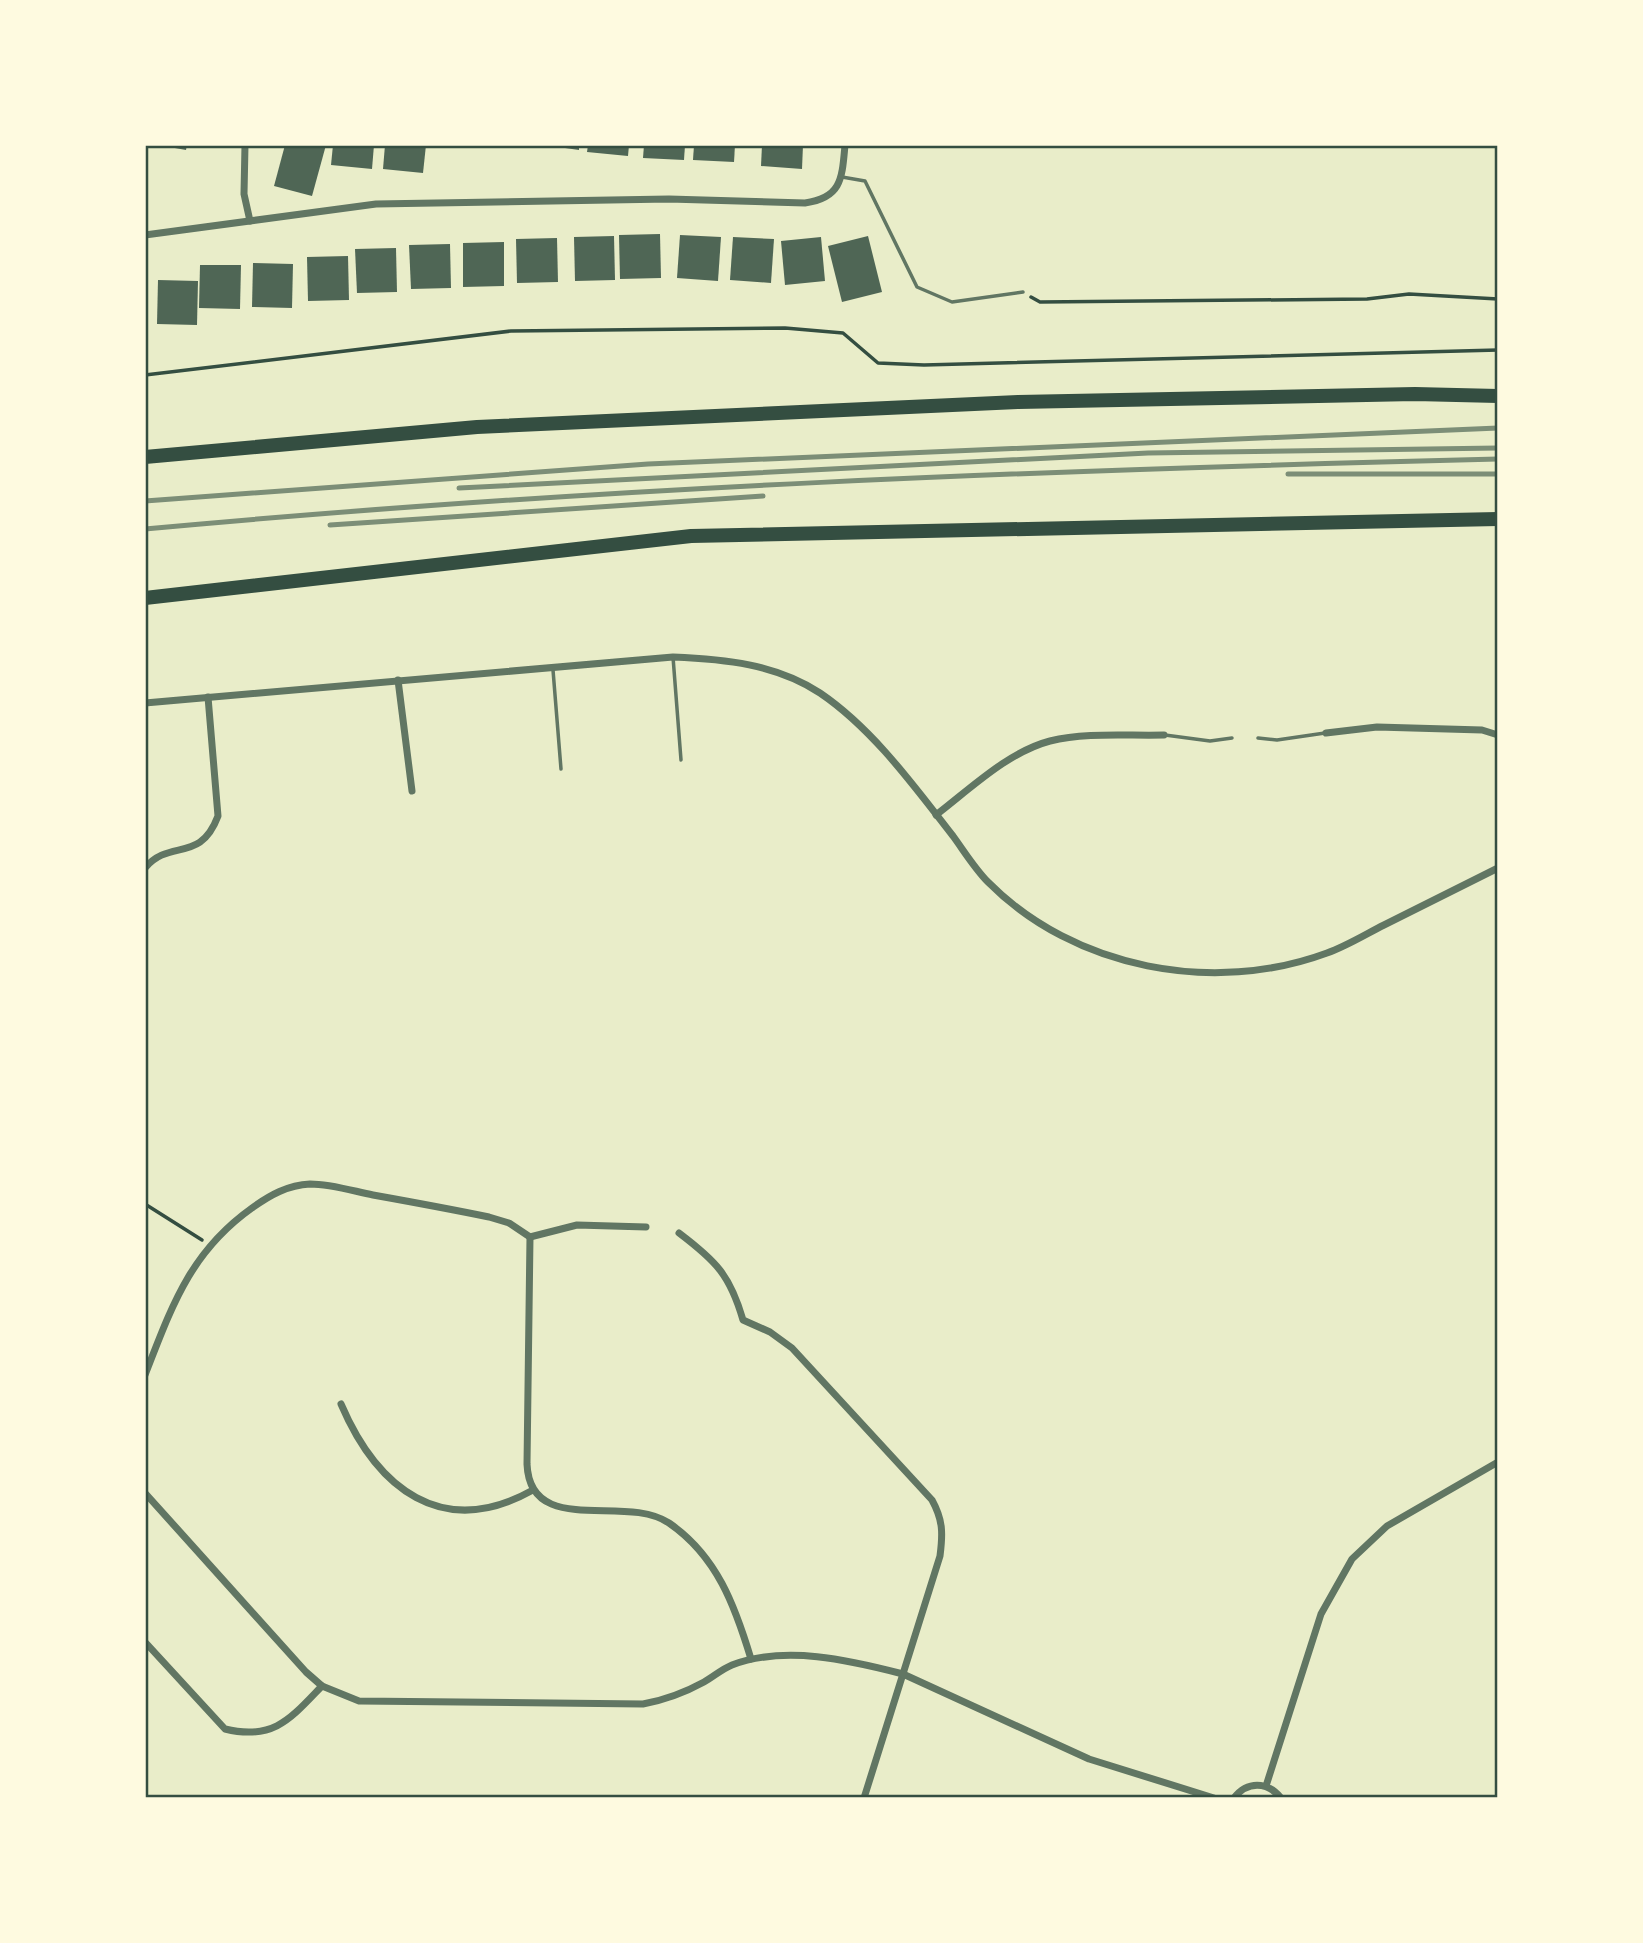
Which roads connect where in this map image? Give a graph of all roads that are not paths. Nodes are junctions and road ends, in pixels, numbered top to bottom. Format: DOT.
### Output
graph roads {
  1 [pos="245,145"];
  2 [pos="845,145"];
  3 [pos="842,177"];
  4 [pos="250,221"];
  5 [pos="145,235"];
  6 [pos="1023,292"];
  7 [pos="1498,396"];
  8 [pos="145,457"];
  9 [pos="1498,519"];
  10 [pos="145,598"];
  11 [pos="673,657"];
  12 [pos="552,667"];
  13 [pos="398,680"];
  14 [pos="208,697"];
  15 [pos="145,703"];
  16 [pos="1326,733"];
  17 [pos="1164,734"];
  18 [pos="1498,735"];
  19 [pos="1232,738"];
  20 [pos="1258,738"];
  21 [pos="681,760"];
  22 [pos="561,769"];
  23 [pos="412,791"];
  24 [pos="936,815"];
  25 [pos="145,868"];
  26 [pos="1498,868"];
  27 [pos="646,1227"];
  28 [pos="679,1233"];
  29 [pos="530,1237"];
  30 [pos="145,1375"];
  31 [pos="341,1404"];
  32 [pos="1498,1462"];
  33 [pos="533,1490"];
  34 [pos="145,1493"];
  35 [pos="145,1642"];
  36 [pos="751,1659"];
  37 [pos="903,1674"];
  38 [pos="321,1686"];
  39 [pos="1266,1786"];
  40 [pos="864,1798"];
  41 [pos="1214,1798"];
  42 [pos="1234,1798"];
  43 [pos="1281,1798"];
  1 -- 4 [label="street"];
  2 -- 3 [label="street"];
  3 -- 4 [label="street"];
  3 -- 6 [label="lane"];
  4 -- 5 [label="street"];
  7 -- 8 [label="highway"];
  9 -- 10 [label="highway"];
  11 -- 12 [label="street"];
  11 -- 21 [label="lane"];
  11 -- 24 [label="street"];
  12 -- 13 [label="street"];
  12 -- 22 [label="lane"];
  13 -- 14 [label="street"];
  13 -- 23 [label="street"];
  14 -- 15 [label="street"];
  14 -- 25 [label="street"];
  16 -- 18 [label="street"];
  16 -- 20 [label="lane"];
  17 -- 19 [label="lane"];
  17 -- 24 [label="street"];
  24 -- 26 [label="street"];
  27 -- 29 [label="street"];
  28 -- 37 [label="street"];
  29 -- 30 [label="street"];
  29 -- 33 [label="street"];
  31 -- 33 [label="street"];
  32 -- 39 [label="street"];
  33 -- 36 [label="street"];
  34 -- 38 [label="street"];
  35 -- 38 [label="street"];
  36 -- 37 [label="street"];
  36 -- 38 [label="street"];
  37 -- 40 [label="street"];
  37 -- 41 [label="street"];
  39 -- 42 [label="street"];
  39 -- 43 [label="street"];
}
